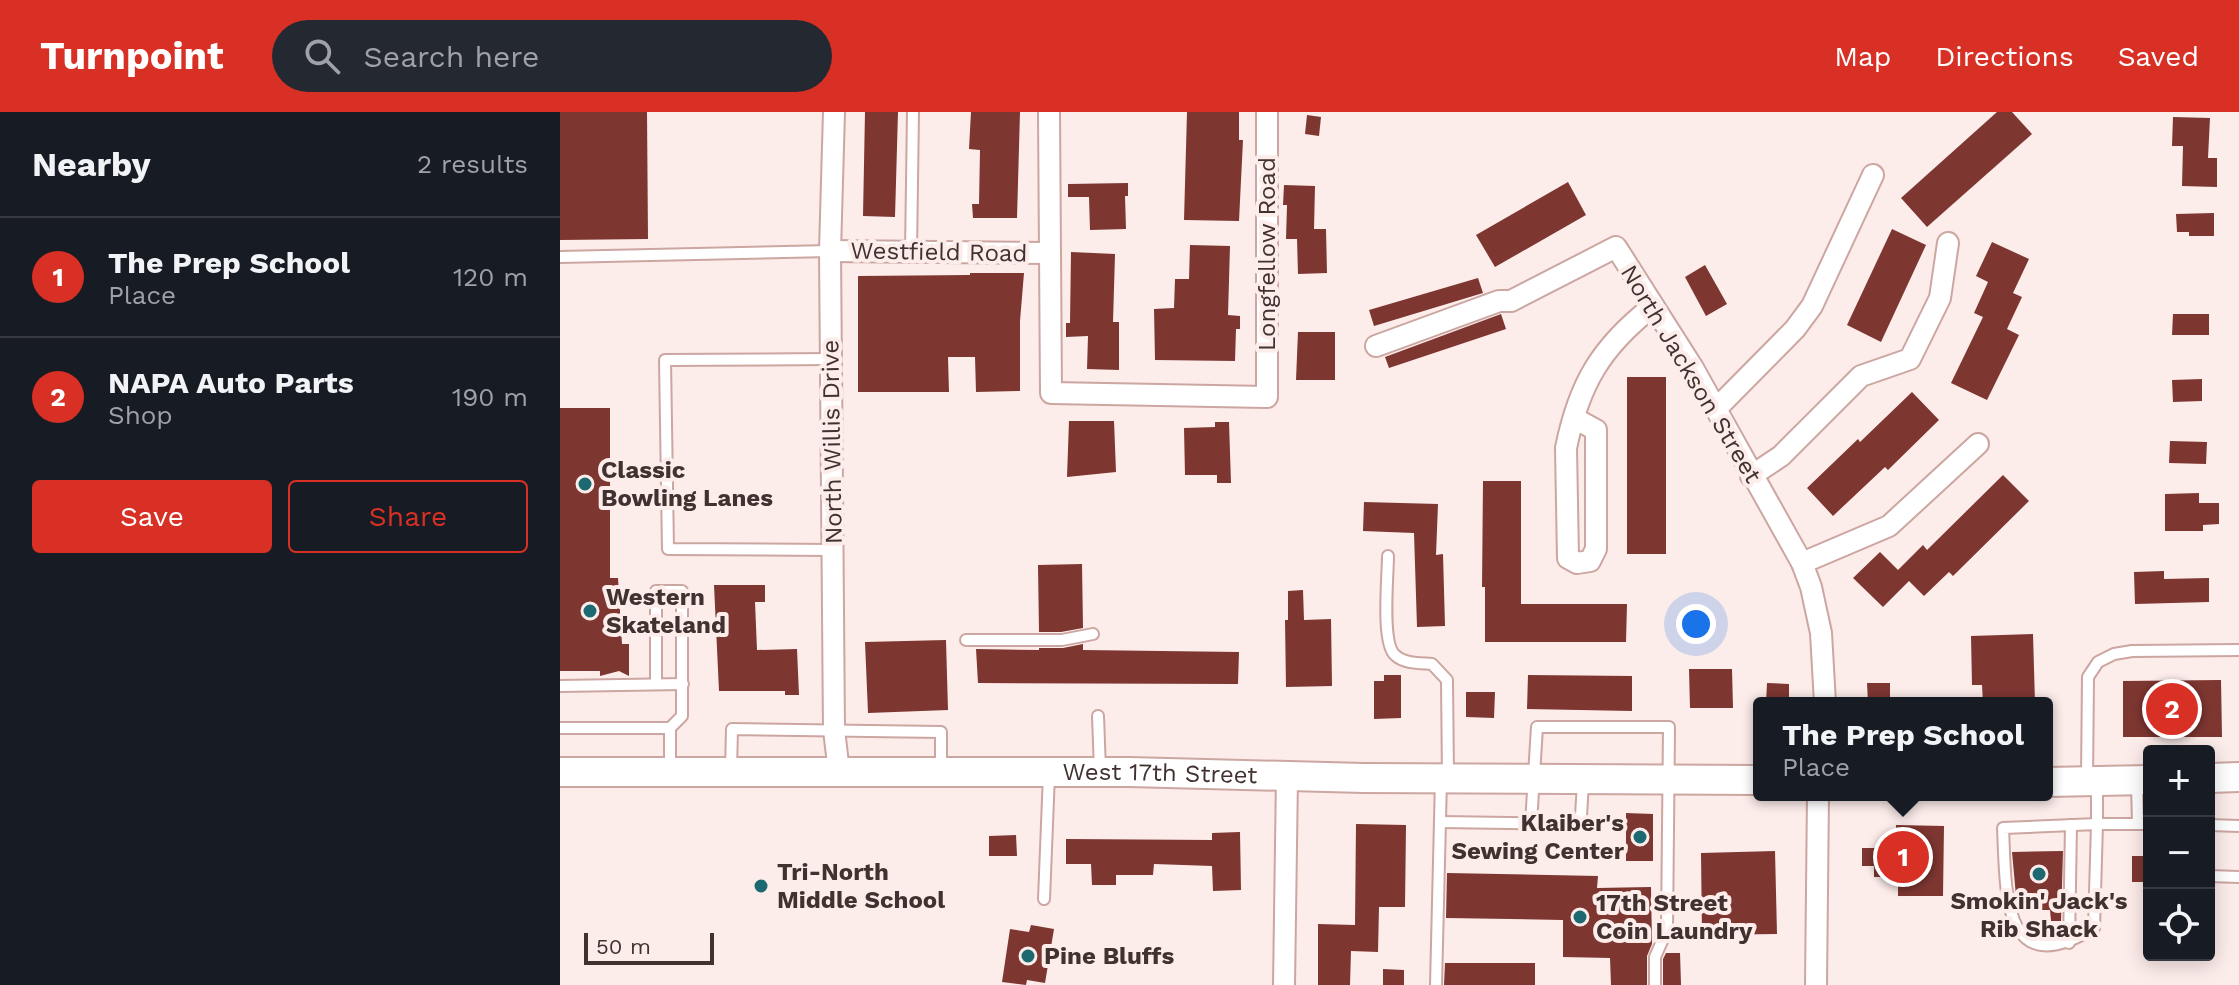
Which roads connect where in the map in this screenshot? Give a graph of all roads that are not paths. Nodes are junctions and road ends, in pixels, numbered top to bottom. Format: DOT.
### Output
graph roads {
  1 [pos="834,112"];
  2 [pos="913,112"];
  3 [pos="1049,112"];
  4 [pos="1267,112"];
  5 [pos="1873,175"];
  6 [pos="1948,243"];
  7 [pos="830,251"];
  8 [pos="911,252"];
  9 [pos="1048,253"];
  10 [pos="560,257"];
  11 [pos="1652,307"];
  12 [pos="1376,346"];
  13 [pos="831,359"];
  14 [pos="1716,409"];
  15 [pos="1574,418"];
  16 [pos="1978,444"];
  17 [pos="1751,476"];
  18 [pos="833,550"];
  19 [pos="1388,556"];
  20 [pos="1802,563"];
  21 [pos="1093,634"];
  22 [pos="966,640"];
  23 [pos="2239,650"];
  24 [pos="656,684"];
  25 [pos="683,684"];
  26 [pos="560,686"];
  27 [pos="1825,697"];
  28 [pos="1098,716"];
  29 [pos="560,728"];
  30 [pos="670,728"];
  31 [pos="834,730"];
  32 [pos="560,772"];
  33 [pos="670,772"];
  34 [pos="731,772"];
  35 [pos="839,772"];
  36 [pos="941,772"];
  37 [pos="1049,772"];
  38 [pos="1100,772"];
  39 [pos="1287,776"];
  40 [pos="2239,777"];
  41 [pos="2215,778"];
  42 [pos="1444,779"];
  43 [pos="1533,779"];
  44 [pos="1583,779"];
  45 [pos="1669,780"];
  46 [pos="1753,780"];
  47 [pos="2143,781"];
  48 [pos="2053,782"];
  49 [pos="2092,782"];
  50 [pos="1818,801"];
  51 [pos="1440,822"];
  52 [pos="1531,824"];
  53 [pos="2097,824"];
  54 [pos="2143,824"];
  55 [pos="2071,825"];
  56 [pos="2215,825"];
  57 [pos="2239,826"];
  58 [pos="2215,876"];
  59 [pos="2239,877"];
  60 [pos="1044,899"];
  61 [pos="2069,943"];
  62 [pos="1284,985"];
  63 [pos="1436,985"];
  64 [pos="1655,985"];
  65 [pos="1816,985"];
  1 -- 7 [label="street, North Willis Drive"];
  2 -- 8 [label="lane"];
  3 -- 9 [label="street"];
  4 -- 9 [label="street, Longfellow Road"];
  5 -- 14 [label="street"];
  6 -- 17 [label="street"];
  7 -- 8 [label="street, Westfield Road"];
  7 -- 10 [label="lane"];
  7 -- 13 [label="street, North Willis Drive"];
  8 -- 9 [label="street, Westfield Road"];
  11 -- 12 [label="street, North Jackson Street"];
  11 -- 14 [label="street, North Jackson Street"];
  11 -- 15 [label="street"];
  13 -- 18 [label="street, North Willis Drive"];
  13 -- 18 [label="lane"];
  14 -- 17 [label="street, North Jackson Street"];
  15 -- 15 [label="street"];
  16 -- 20 [label="street"];
  17 -- 20 [label="street, North Jackson Street"];
  18 -- 31 [label="street, North Willis Drive"];
  19 -- 42 [label="lane"];
  20 -- 27 [label="street, North Jackson Street"];
  21 -- 22 [label="lane"];
  23 -- 49 [label="lane"];
  24 -- 25 [label="lane"];
  24 -- 25 [label="lane"];
  24 -- 26 [label="lane"];
  25 -- 30 [label="lane"];
  28 -- 38 [label="lane"];
  29 -- 30 [label="lane"];
  30 -- 33 [label="lane"];
  31 -- 34 [label="lane"];
  31 -- 35 [label="street, North Willis Drive"];
  31 -- 36 [label="lane"];
  32 -- 33 [label="main road, West 17th Street"];
  33 -- 34 [label="main road, West 17th Street"];
  34 -- 35 [label="main road, West 17th Street"];
  35 -- 36 [label="main road, West 17th Street"];
  36 -- 37 [label="main road, West 17th Street"];
  37 -- 38 [label="main road, West 17th Street"];
  37 -- 60 [label="lane"];
  38 -- 39 [label="main road, West 17th Street"];
  39 -- 42 [label="main road, West 17th Street"];
  39 -- 62 [label="street"];
  40 -- 41 [label="main road"];
  42 -- 43 [label="main road, West 17th Street"];
  42 -- 51 [label="lane"];
  43 -- 44 [label="main road, West 17th Street"];
  43 -- 45 [label="lane"];
  43 -- 52 [label="lane"];
  44 -- 45 [label="main road, West 17th Street"];
  44 -- 52 [label="lane"];
  45 -- 46 [label="main road, West 17th Street"];
  45 -- 64 [label="lane"];
  47 -- 49 [label="main road"];
  48 -- 49 [label="main road"];
  49 -- 53 [label="lane"];
  50 -- 65 [label="street"];
  51 -- 52 [label="lane"];
  51 -- 63 [label="lane"];
  53 -- 54 [label="lane"];
  53 -- 55 [label="lane"];
  53 -- 61 [label="lane"];
  55 -- 61 [label="lane"];
  55 -- 61 [label="lane"];
  56 -- 57 [label="lane"];
  58 -- 59 [label="lane"];
}
